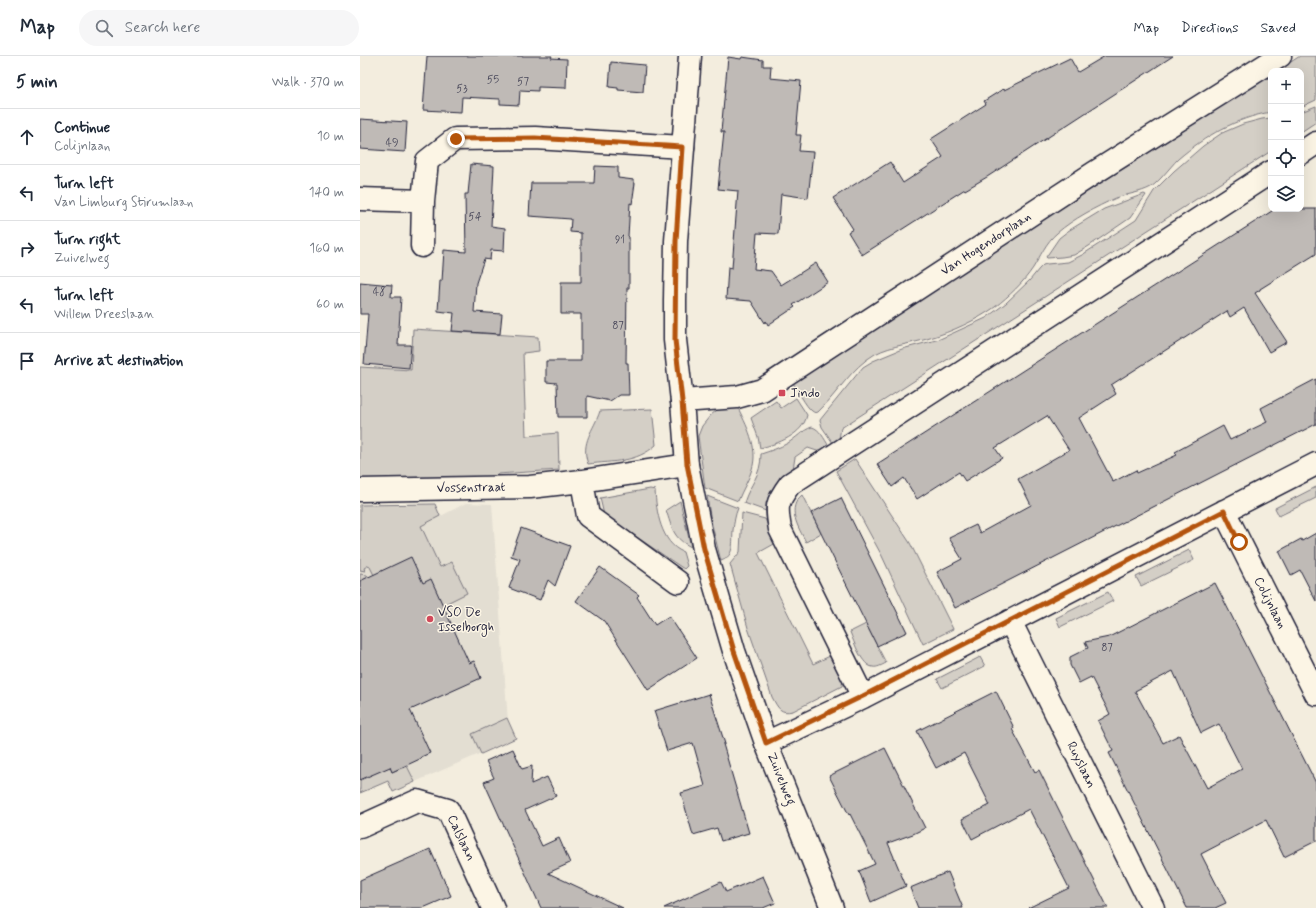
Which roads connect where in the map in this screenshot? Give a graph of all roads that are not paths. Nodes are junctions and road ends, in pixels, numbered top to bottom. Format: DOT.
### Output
graph roads {
  1 [pos="690,56"];
  2 [pos="1280,56"];
  3 [pos="1316,143"];
  4 [pos="682,147"];
  5 [pos="1304,151"];
  6 [pos="1268,174"];
  7 [pos="360,199"];
  8 [pos="423,201"];
  9 [pos="422,246"];
  10 [pos="682,401"];
  11 [pos="687,464"];
  12 [pos="1316,464"];
  13 [pos="582,481"];
  14 [pos="360,490"];
  15 [pos="1224,511"];
  16 [pos="678,582"];
  17 [pos="1010,621"];
  18 [pos="1316,694"];
  19 [pos="863,696"];
  20 [pos="766,743"];
  21 [pos="360,827"];
  22 [pos="493,908"];
  23 [pos="832,908"];
  24 [pos="1153,908"];
  1 -- 4 [label="street, Zuivelweg"];
  2 -- 10 [label="street, Van Hogendorplaan"];
  3 -- 5 [label="street"];
  4 -- 8 [label="street"];
  4 -- 10 [label="street, Zuivelweg"];
  6 -- 19 [label="street"];
  7 -- 8 [label="street"];
  8 -- 9 [label="street"];
  10 -- 11 [label="street, Zuivelweg"];
  11 -- 13 [label="street, Vossenstraat"];
  11 -- 20 [label="street, Zuivelweg"];
  12 -- 15 [label="street"];
  13 -- 14 [label="street, Vossenstraat"];
  13 -- 16 [label="street"];
  15 -- 17 [label="street"];
  15 -- 18 [label="street, Colijnlaan"];
  17 -- 19 [label="street"];
  17 -- 24 [label="street, Ruyslaan"];
  19 -- 20 [label="street"];
  20 -- 23 [label="street, Zuivelweg"];
  21 -- 22 [label="street, Calslaan"];
}
